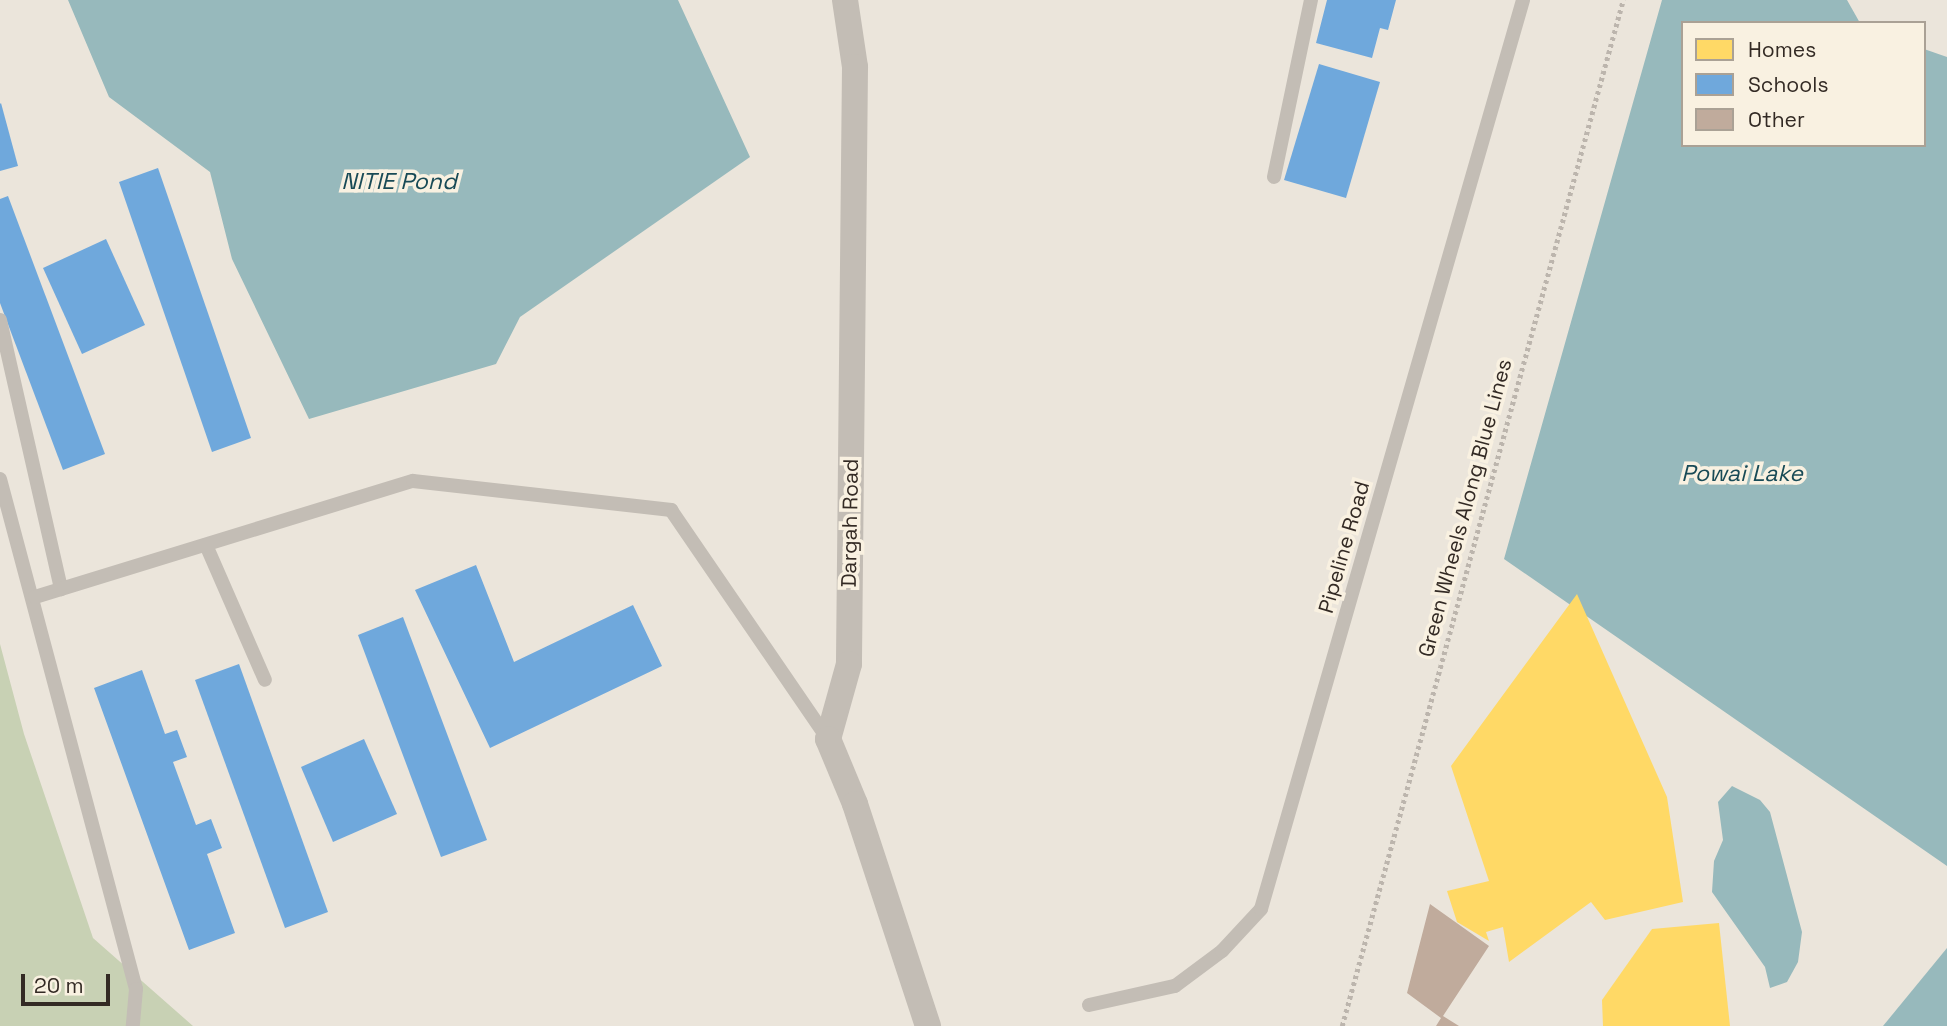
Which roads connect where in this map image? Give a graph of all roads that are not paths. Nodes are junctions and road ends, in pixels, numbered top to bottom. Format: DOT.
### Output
graph roads {
  1 [pos="845,0"];
  2 [pos="1311,0"];
  3 [pos="1523,0"];
  4 [pos="1274,177"];
  5 [pos="0,320"];
  6 [pos="0,479"];
  7 [pos="206,545"];
  8 [pos="61,589"];
  9 [pos="35,597"];
  10 [pos="265,680"];
  11 [pos="828,739"];
  12 [pos="1089,1005"];
  13 [pos="133,1026"];
  14 [pos="928,1026"];
  1 -- 11 [label="street, Dargah Road"];
  2 -- 4 [label="lane"];
  3 -- 12 [label="lane, Pipeline Road"];
  5 -- 8 [label="lane"];
  6 -- 9 [label="lane"];
  7 -- 8 [label="lane"];
  7 -- 10 [label="lane"];
  7 -- 11 [label="lane"];
  8 -- 9 [label="lane"];
  9 -- 13 [label="lane"];
  11 -- 14 [label="street"];
}
